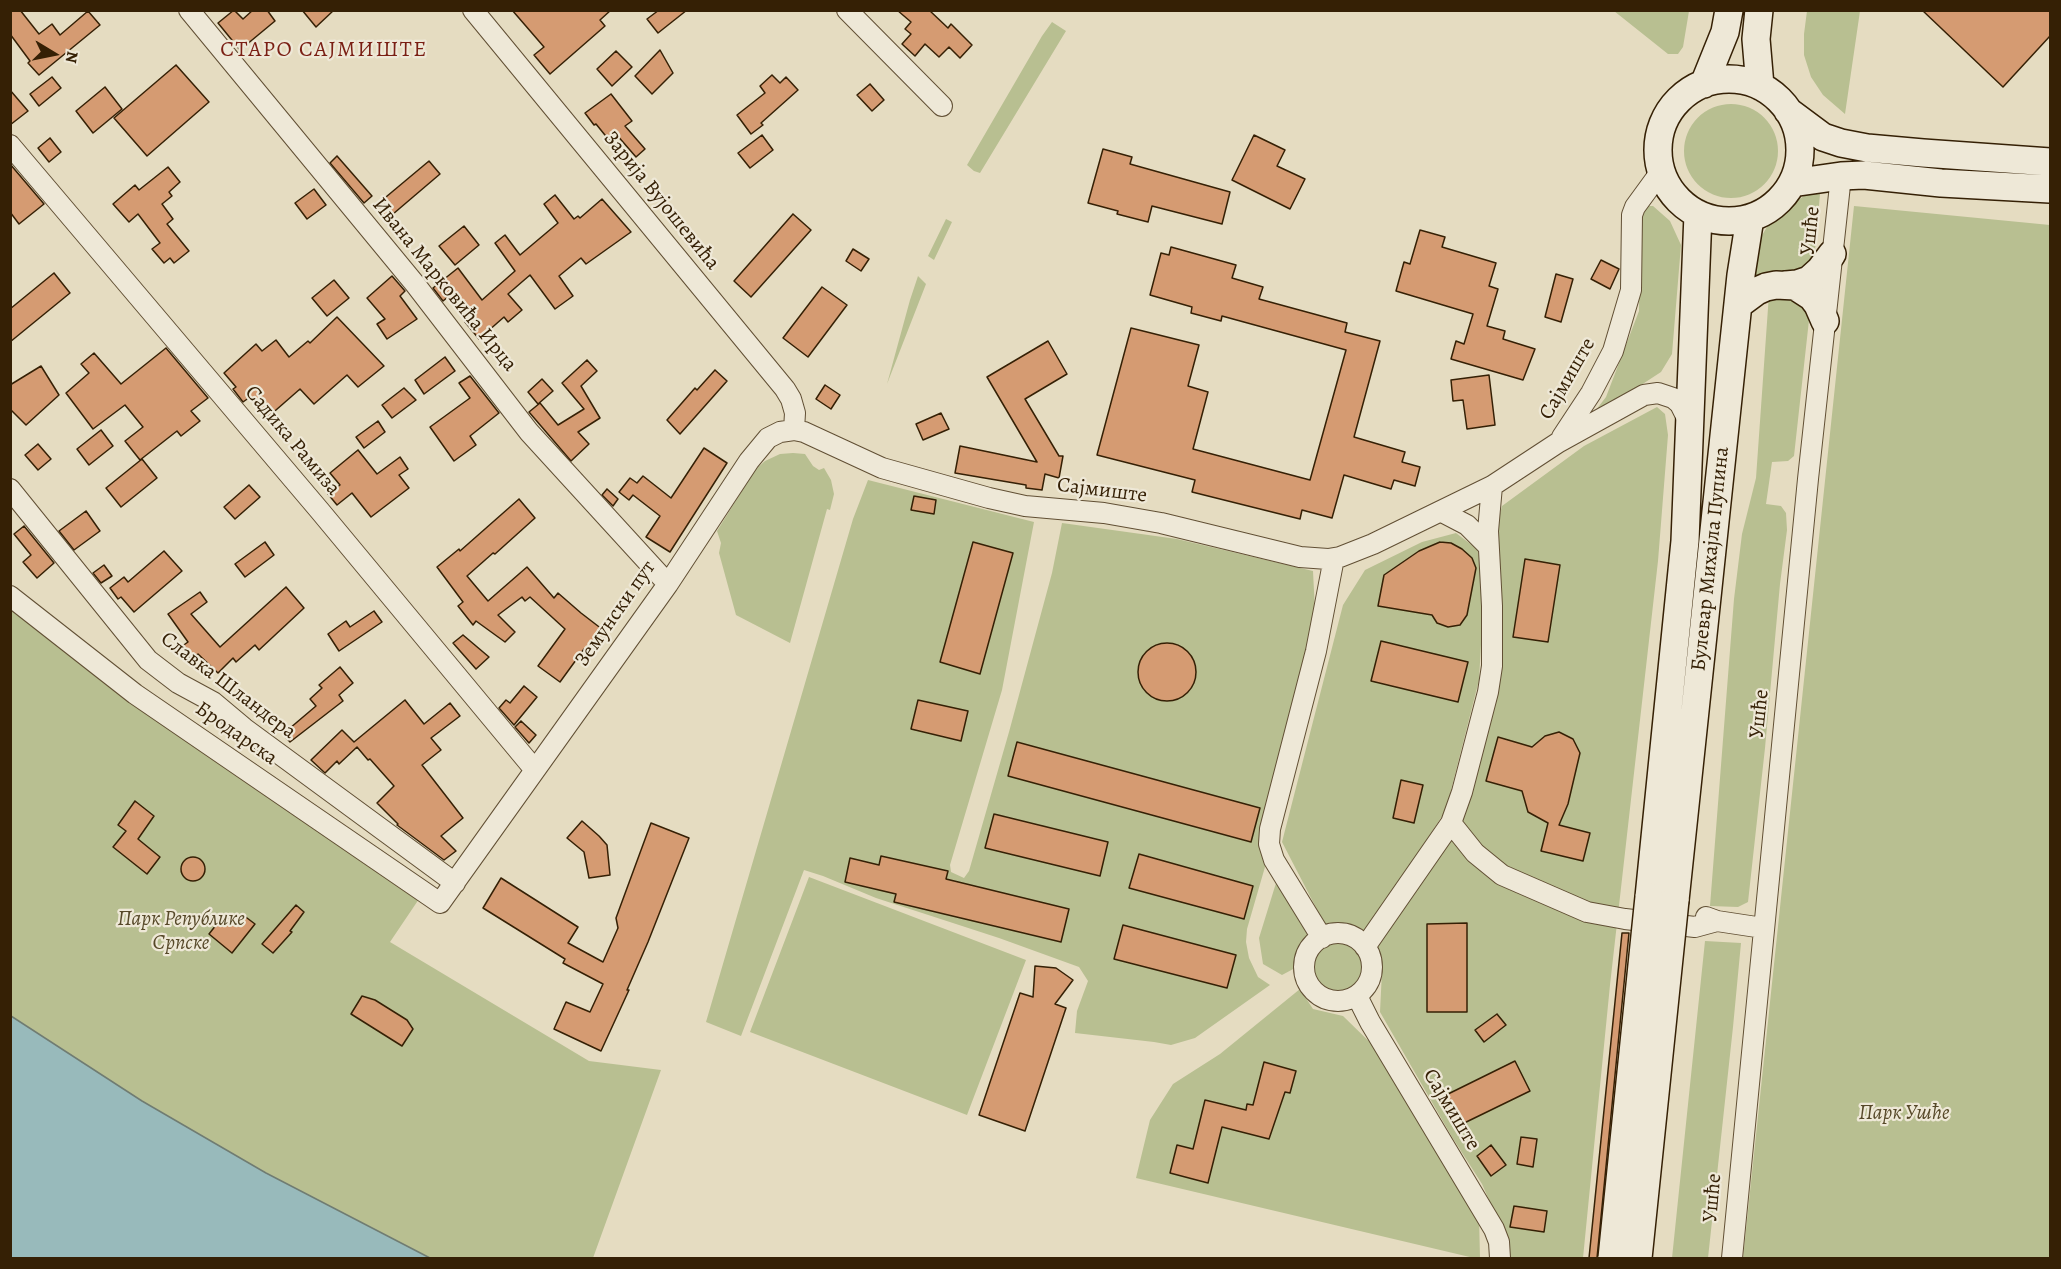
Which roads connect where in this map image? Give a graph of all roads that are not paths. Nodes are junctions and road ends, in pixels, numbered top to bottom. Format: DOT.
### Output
graph roads {
  1 [pos="189,10"];
  2 [pos="473,10"];
  3 [pos="847,10"];
  4 [pos="1729,10"];
  5 [pos="1759,10"];
  6 [pos="1704,84"];
  7 [pos="1760,86"];
  8 [pos="942,106"];
  9 [pos="1788,111"];
  10 [pos="10,145"];
  11 [pos="2050,162"];
  12 [pos="1662,170"];
  13 [pos="1841,176"];
  14 [pos="1792,183"];
  15 [pos="2050,189"];
  16 [pos="1698,214"];
  17 [pos="1750,218"];
  18 [pos="1832,254"];
  19 [pos="1786,285"];
  20 [pos="1738,305"];
  21 [pos="1825,321"];
  22 [pos="1690,424"];
  23 [pos="794,430"];
  24 [pos="1559,442"];
  25 [pos="1492,486"];
  26 [pos="10,489"];
  27 [pos="1442,512"];
  28 [pos="1488,546"];
  29 [pos="1334,558"];
  30 [pos="668,585"];
  31 [pos="10,596"];
  32 [pos="535,770"];
  33 [pos="1451,823"];
  34 [pos="455,883"];
  35 [pos="440,903"];
  36 [pos="1763,928"];
  37 [pos="1322,938"];
  38 [pos="1365,947"];
  39 [pos="1357,996"];
  40 [pos="1500,1255"];
  41 [pos="1612,1258"];
  42 [pos="1638,1258"];
  43 [pos="1732,1258"];
  1 -- 30 [label="street, Ивана Марковића Ирца"];
  2 -- 23 [label="street, Зарија Вујошевића"];
  3 -- 8 [label="street"];
  4 -- 6 [label="main road"];
  5 -- 7 [label="main road"];
  6 -- 7 [label="main road"];
  6 -- 12 [label="main road"];
  7 -- 9 [label="main road"];
  9 -- 11 [label="main road"];
  9 -- 14 [label="main road"];
  10 -- 32 [label="street, Садика Рамиза"];
  12 -- 16 [label="main road"];
  12 -- 24 [label="street, Сајмиште"];
  13 -- 14 [label="main road"];
  13 -- 15 [label="main road"];
  13 -- 18 [label="street, Ушће"];
  14 -- 17 [label="main road"];
  16 -- 17 [label="main road"];
  16 -- 22 [label="main road, Булевар Михајла Пупина"];
  17 -- 20 [label="main road, Булевар Михајла Пупина"];
  18 -- 19 [label="main road"];
  18 -- 21 [label="street, Ушће"];
  19 -- 20 [label="main road"];
  19 -- 21 [label="main road"];
  20 -- 42 [label="main road, Булевар Михајла Пупина, bridge"];
  21 -- 36 [label="street, Ушће"];
  22 -- 24 [label="street, Сајмиште"];
  22 -- 41 [label="main road, Булевар Михајла Пупина, bridge"];
  23 -- 29 [label="street, Сајмиште"];
  23 -- 30 [label="street, Земунски пут"];
  24 -- 25 [label="street, Сајмиште"];
  25 -- 27 [label="street, Сајмиште"];
  25 -- 28 [label="street"];
  26 -- 34 [label="street, Славка Шландера"];
  27 -- 28 [label="street"];
  27 -- 29 [label="street, Сајмиште"];
  28 -- 33 [label="street"];
  29 -- 37 [label="street"];
  30 -- 32 [label="street, Земунски пут"];
  31 -- 35 [label="street, Бродарска"];
  32 -- 34 [label="street, Земунски пут"];
  33 -- 36 [label="street"];
  33 -- 38 [label="street"];
  34 -- 35 [label="street, Земунски пут"];
  36 -- 43 [label="street, Ушће"];
  37 -- 38 [label="street"];
  37 -- 39 [label="street"];
  38 -- 39 [label="street"];
  39 -- 40 [label="street, Сајмиште"];
}
